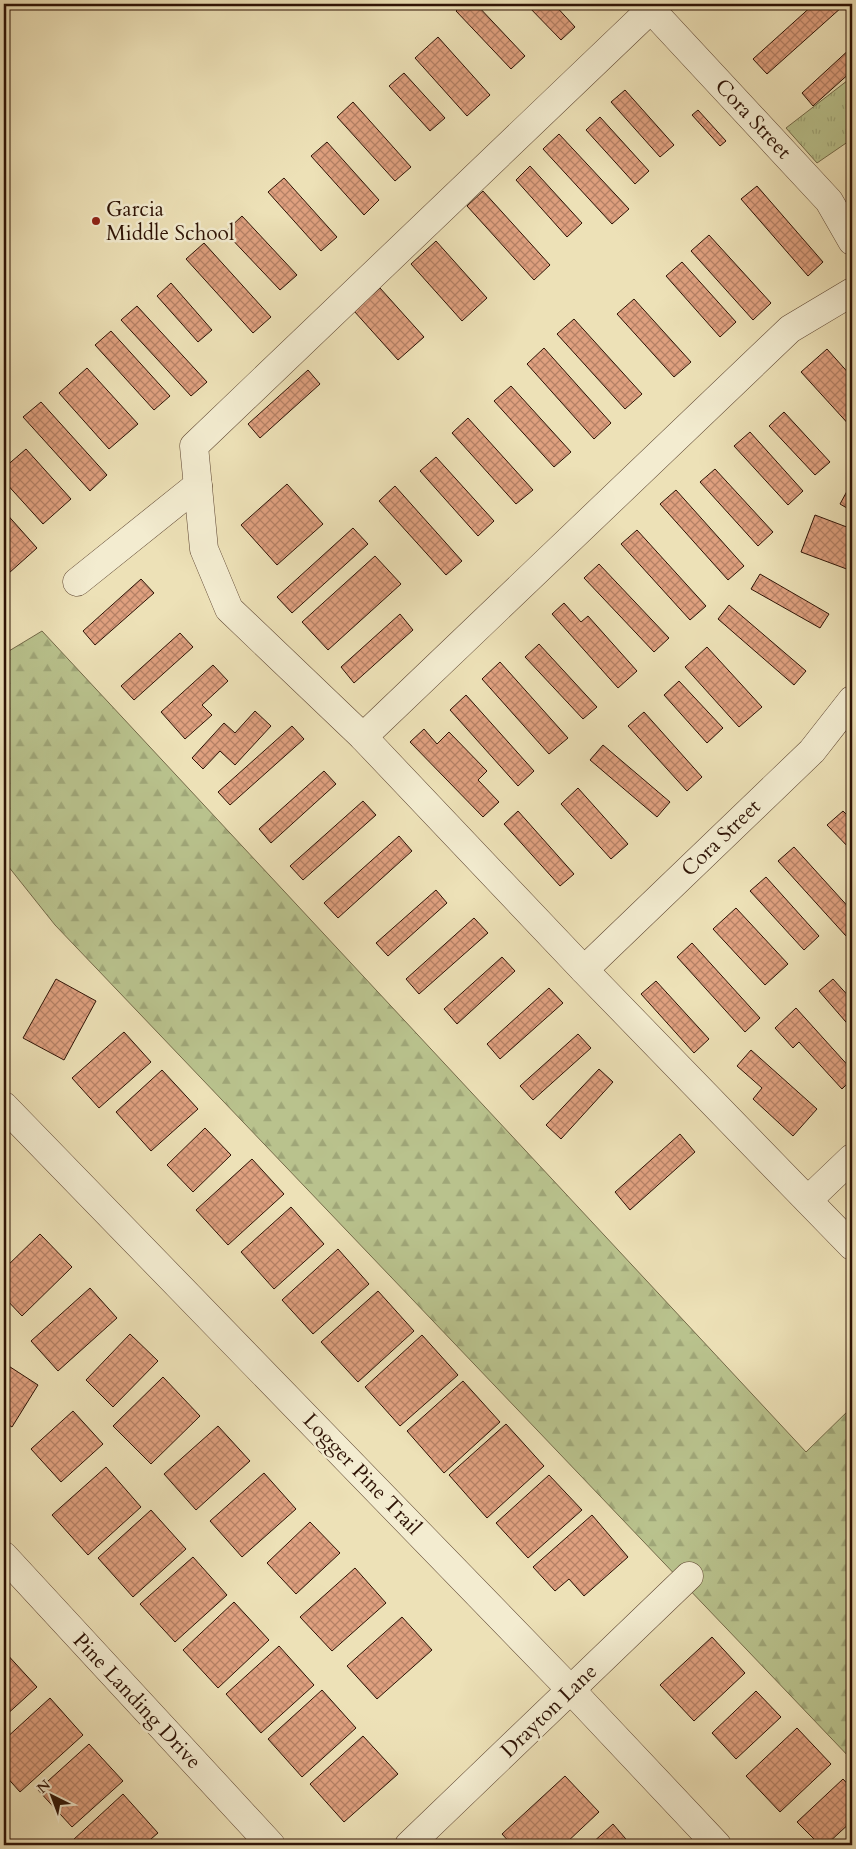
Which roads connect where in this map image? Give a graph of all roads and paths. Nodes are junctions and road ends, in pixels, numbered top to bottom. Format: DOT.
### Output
graph roads {
  1 [pos="648,7"];
  2 [pos="852,241"];
  3 [pos="852,292"];
  4 [pos="198,485"];
  5 [pos="77,582"];
  6 [pos="852,700"];
  7 [pos="363,737"];
  8 [pos="584,970"];
  9 [pos="4,1106"];
  10 [pos="852,1158"];
  11 [pos="808,1200"];
  12 [pos="852,1246"];
  13 [pos="4,1556"];
  14 [pos="689,1576"];
  15 [pos="571,1690"];
  16 [pos="271,1845"];
  17 [pos="409,1845"];
  18 [pos="717,1845"];
  1 -- 2 [label="street, Cora Street"];
  1 -- 4 [label="street"];
  3 -- 7 [label="street"];
  4 -- 5 [label="street"];
  4 -- 7 [label="street"];
  6 -- 8 [label="street, Cora Street"];
  7 -- 8 [label="street"];
  8 -- 11 [label="street"];
  9 -- 15 [label="street, Logger Pine Trail"];
  10 -- 11 [label="street"];
  11 -- 12 [label="street"];
  13 -- 16 [label="street, Pine Landing Drive"];
  14 -- 15 [label="street, Drayton Lane"];
  15 -- 17 [label="street, Drayton Lane"];
  15 -- 18 [label="street, Logger Pine Trail"];
}
